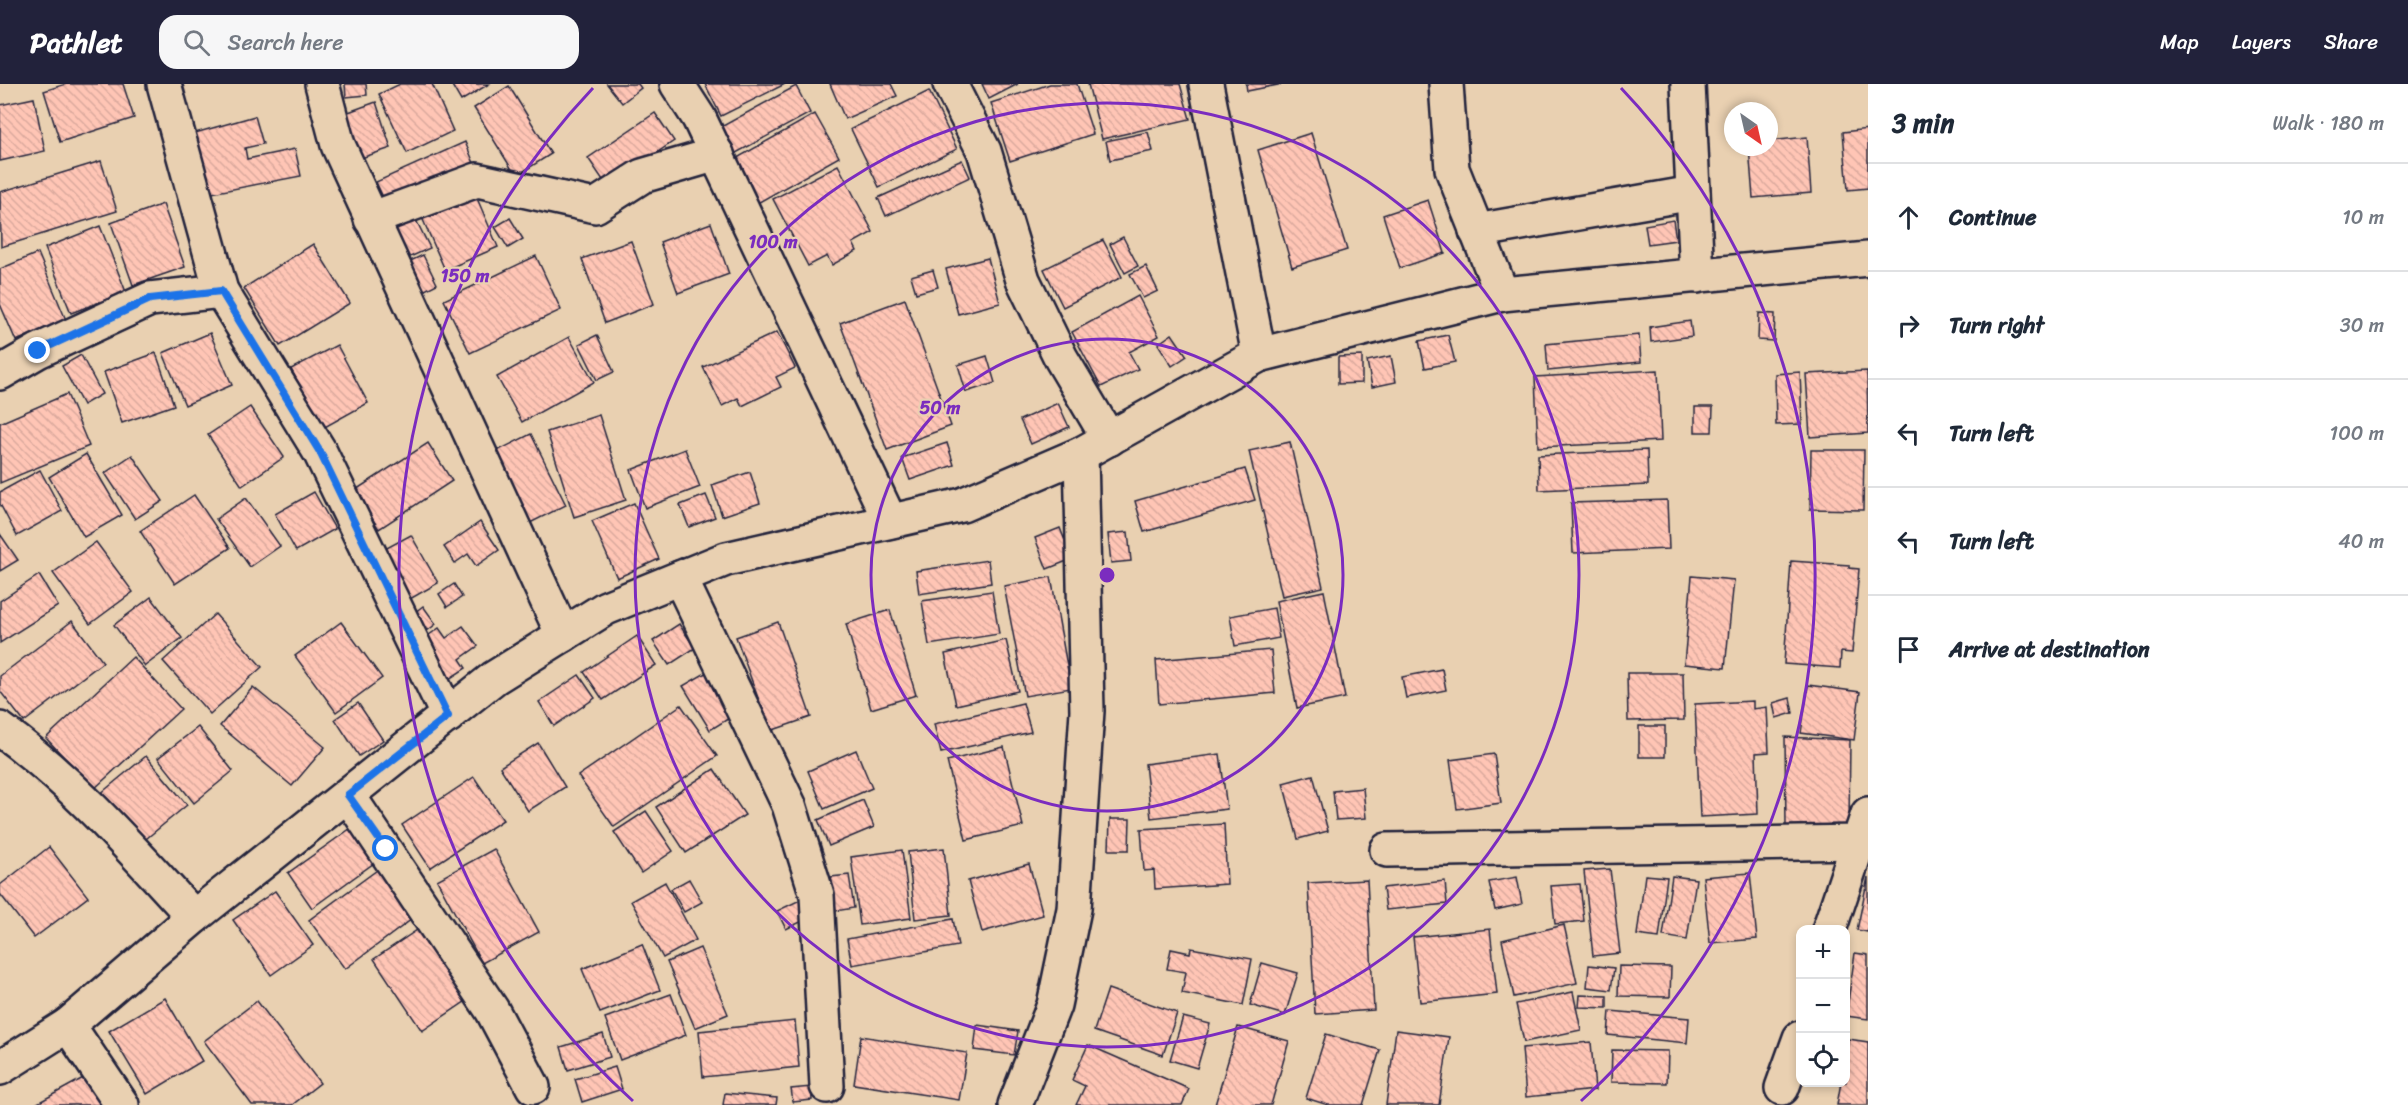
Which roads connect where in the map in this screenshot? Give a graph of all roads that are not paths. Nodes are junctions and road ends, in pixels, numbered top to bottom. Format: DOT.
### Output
graph roads {
  1 [pos="164,84"];
  2 [pos="322,84"];
  3 [pos="677,84"];
  4 [pos="950,84"];
  5 [pos="1206,84"];
  6 [pos="1446,84"];
  7 [pos="1688,84"];
  8 [pos="717,154"];
  9 [pos="1693,193"];
  10 [pos="371,219"];
  11 [pos="1476,231"];
  12 [pos="1868,259"];
  13 [pos="1697,276"];
  14 [pos="221,291"];
  15 [pos="1502,294"];
  16 [pos="1259,355"];
  17 [pos="0,373"];
  18 [pos="1109,439"];
  19 [pos="1081,454"];
  20 [pos="890,521"];
  21 [pos="680,578"];
  22 [pos="563,635"];
  23 [pos="448,716"];
  24 [pos="0,729"];
  25 [pos="348,795"];
  26 [pos="1863,828"];
  27 [pos="1387,850"];
  28 [pos="194,917"];
  29 [pos="1831,925"];
  30 [pos="68,1025"];
  31 [pos="1796,1049"];
  32 [pos="0,1068"];
  33 [pos="826,1086"];
  34 [pos="532,1087"];
  35 [pos="1782,1088"];
  36 [pos="122,1105"];
  37 [pos="1016,1105"];
  1 -- 14 [label="street"];
  2 -- 10 [label="street"];
  3 -- 8 [label="street"];
  4 -- 18 [label="street"];
  5 -- 16 [label="street"];
  6 -- 11 [label="street"];
  7 -- 9 [label="street"];
  8 -- 10 [label="street"];
  8 -- 20 [label="street"];
  9 -- 11 [label="street"];
  9 -- 13 [label="street"];
  10 -- 22 [label="street"];
  11 -- 15 [label="street"];
  12 -- 13 [label="street"];
  13 -- 15 [label="street"];
  14 -- 17 [label="street"];
  14 -- 23 [label="street"];
  15 -- 16 [label="street"];
  16 -- 18 [label="street"];
  18 -- 19 [label="street"];
  19 -- 20 [label="street"];
  19 -- 37 [label="street"];
  20 -- 21 [label="street"];
  21 -- 22 [label="street"];
  21 -- 33 [label="street"];
  22 -- 23 [label="street"];
  23 -- 25 [label="street"];
  24 -- 28 [label="street"];
  25 -- 28 [label="street"];
  25 -- 34 [label="street"];
  26 -- 27 [label="street"];
  26 -- 29 [label="street"];
  28 -- 30 [label="street"];
  30 -- 32 [label="street"];
  30 -- 36 [label="street"];
  31 -- 35 [label="street"];
}
